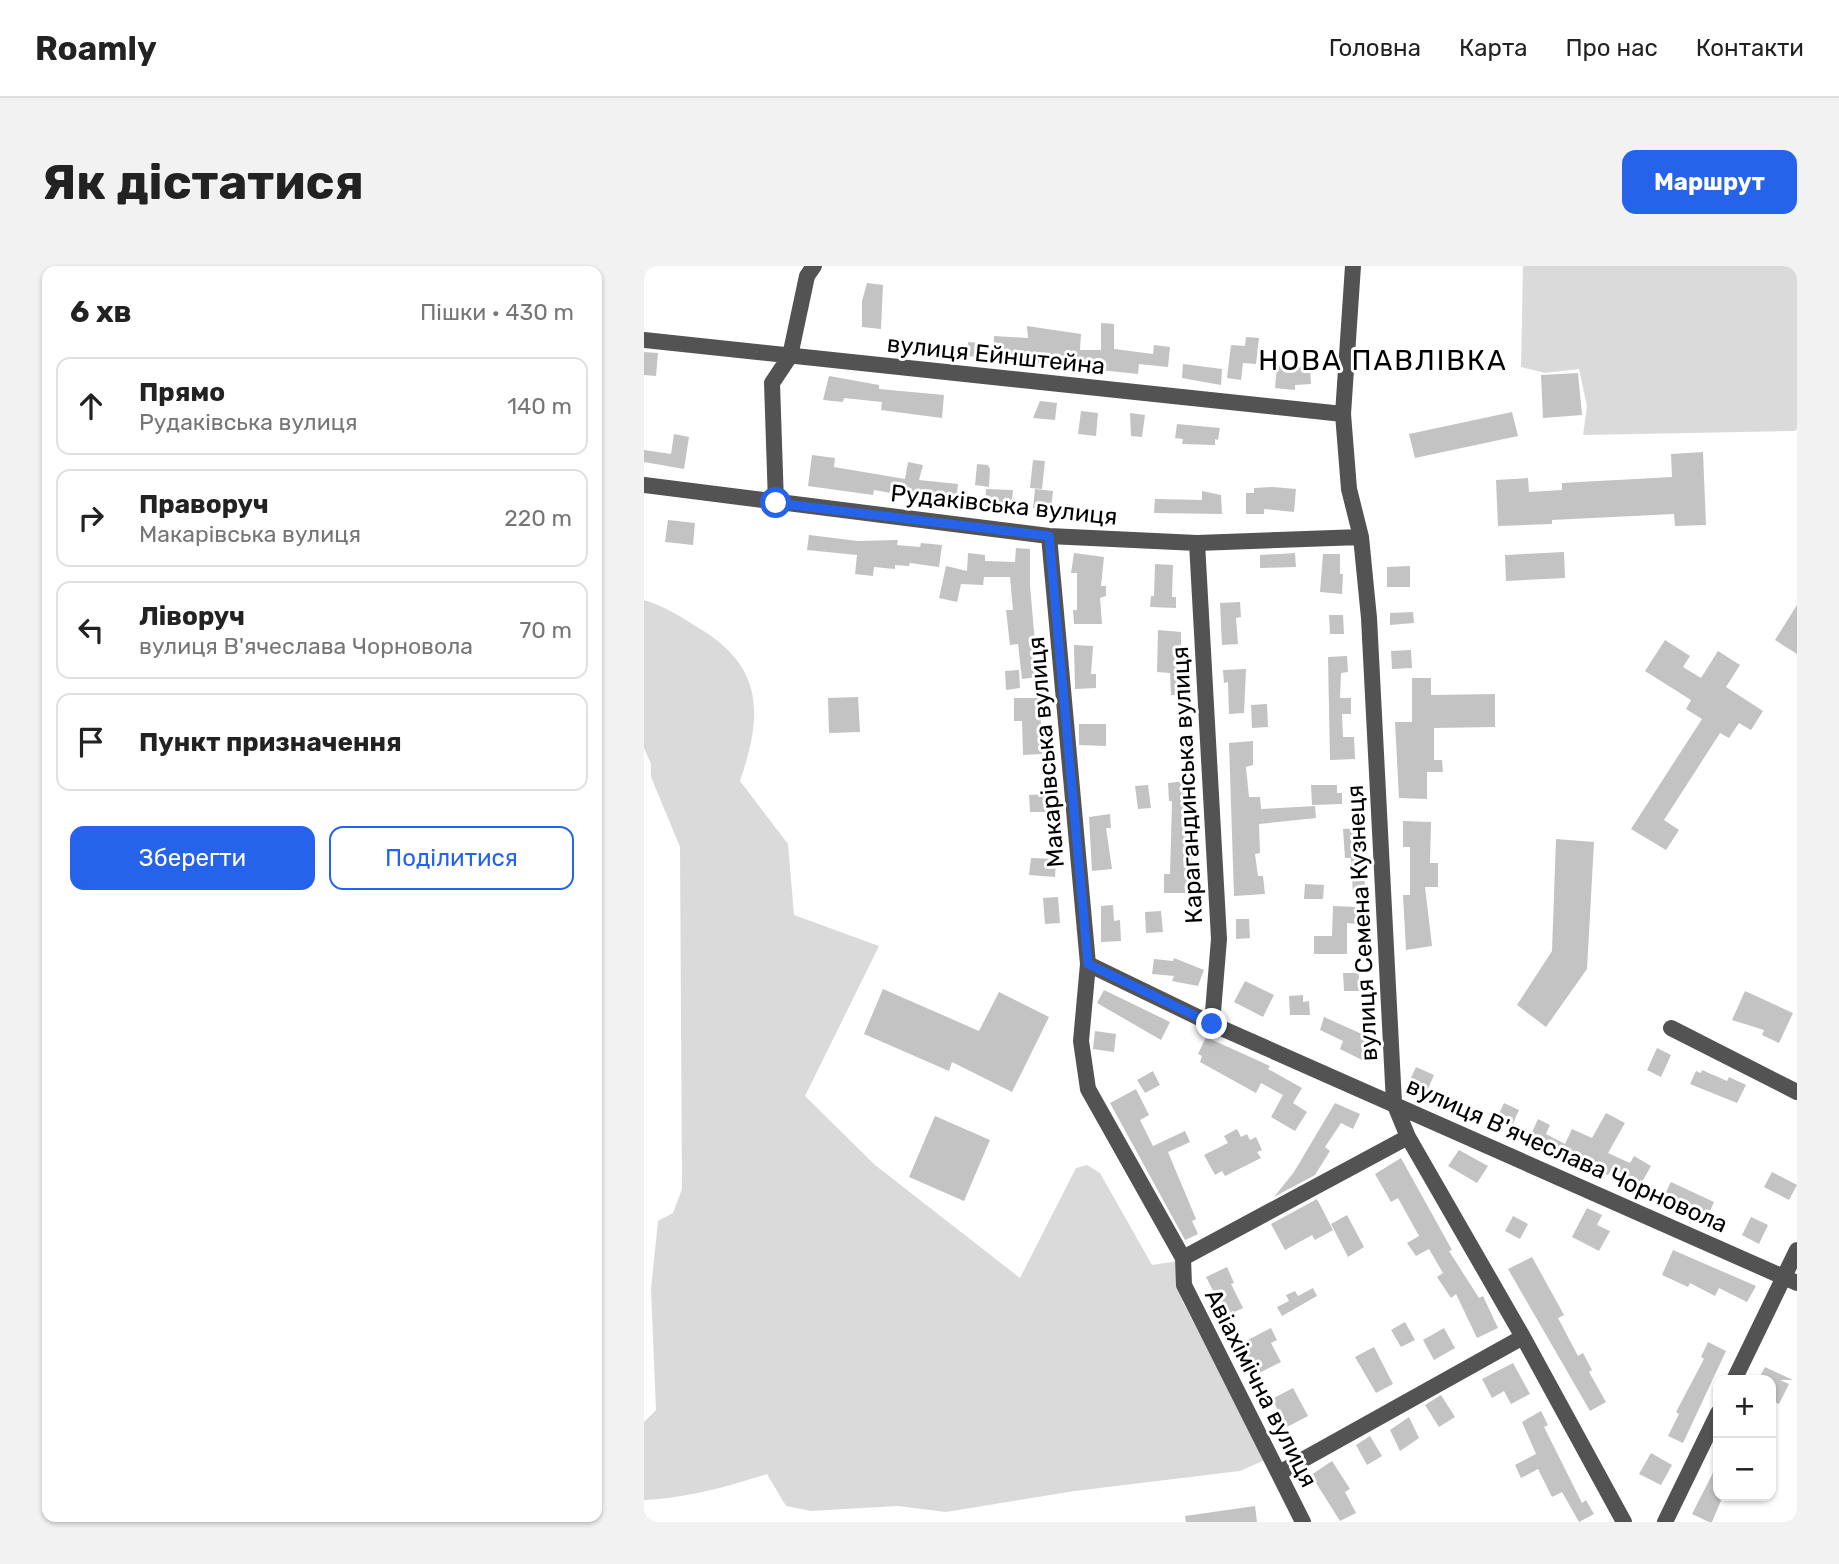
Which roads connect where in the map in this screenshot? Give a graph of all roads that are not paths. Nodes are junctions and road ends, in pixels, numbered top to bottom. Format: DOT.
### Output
graph roads {
  1 [pos="814,266"];
  2 [pos="1353,266"];
  3 [pos="644,340"];
  4 [pos="790,356"];
  5 [pos="1343,414"];
  6 [pos="644,485"];
  7 [pos="776,503"];
  8 [pos="1049,536"];
  9 [pos="1360,537"];
  10 [pos="1197,543"];
  11 [pos="1088,964"];
  12 [pos="1212,1024"];
  13 [pos="1671,1028"];
  14 [pos="1797,1092"];
  15 [pos="1394,1103"];
  16 [pos="1408,1137"];
  17 [pos="1797,1250"];
  18 [pos="1181,1253"];
  19 [pos="1791,1280"];
  20 [pos="1523,1337"];
  21 [pos="1737,1375"];
  22 [pos="1713,1423"];
  23 [pos="1279,1473"];
  24 [pos="1303,1522"];
  25 [pos="1624,1522"];
  26 [pos="1665,1522"];
  1 -- 4 [label="street"];
  2 -- 5 [label="street, вулиця Семена Кузнеця"];
  3 -- 4 [label="street, вулиця Ейнштейна"];
  4 -- 5 [label="street, вулиця Ейнштейна"];
  4 -- 7 [label="street"];
  5 -- 9 [label="street, вулиця Семена Кузнеця"];
  6 -- 7 [label="street, Рудаківська вулиця"];
  7 -- 8 [label="street, Рудаківська вулиця"];
  8 -- 10 [label="street, Рудаківська вулиця"];
  8 -- 11 [label="street, Макарівська вулиця"];
  9 -- 10 [label="street, Рудаківська вулиця"];
  9 -- 15 [label="street, вулиця Семена Кузнеця"];
  10 -- 12 [label="street, Карагандинська вулиця"];
  11 -- 12 [label="street, вулиця В'ячеслава Чорновола"];
  11 -- 18 [label="street, Авіахімічна вулиця"];
  12 -- 15 [label="street, вулиця В'ячеслава Чорновола"];
  13 -- 14 [label="street"];
  15 -- 16 [label="street, вулиця Семена Кузнеця"];
  15 -- 19 [label="street, вулиця В'ячеслава Чорновола"];
  16 -- 18 [label="street"];
  16 -- 20 [label="street, вулиця Семена Кузнеця"];
  17 -- 19 [label="street"];
  18 -- 23 [label="street, Авіахімічна вулиця"];
  19 -- 21 [label="street"];
  20 -- 23 [label="street"];
  20 -- 25 [label="street, вулиця Семена Кузнеця"];
  22 -- 26 [label="street"];
  23 -- 24 [label="street, Авіахімічна вулиця"];
}
